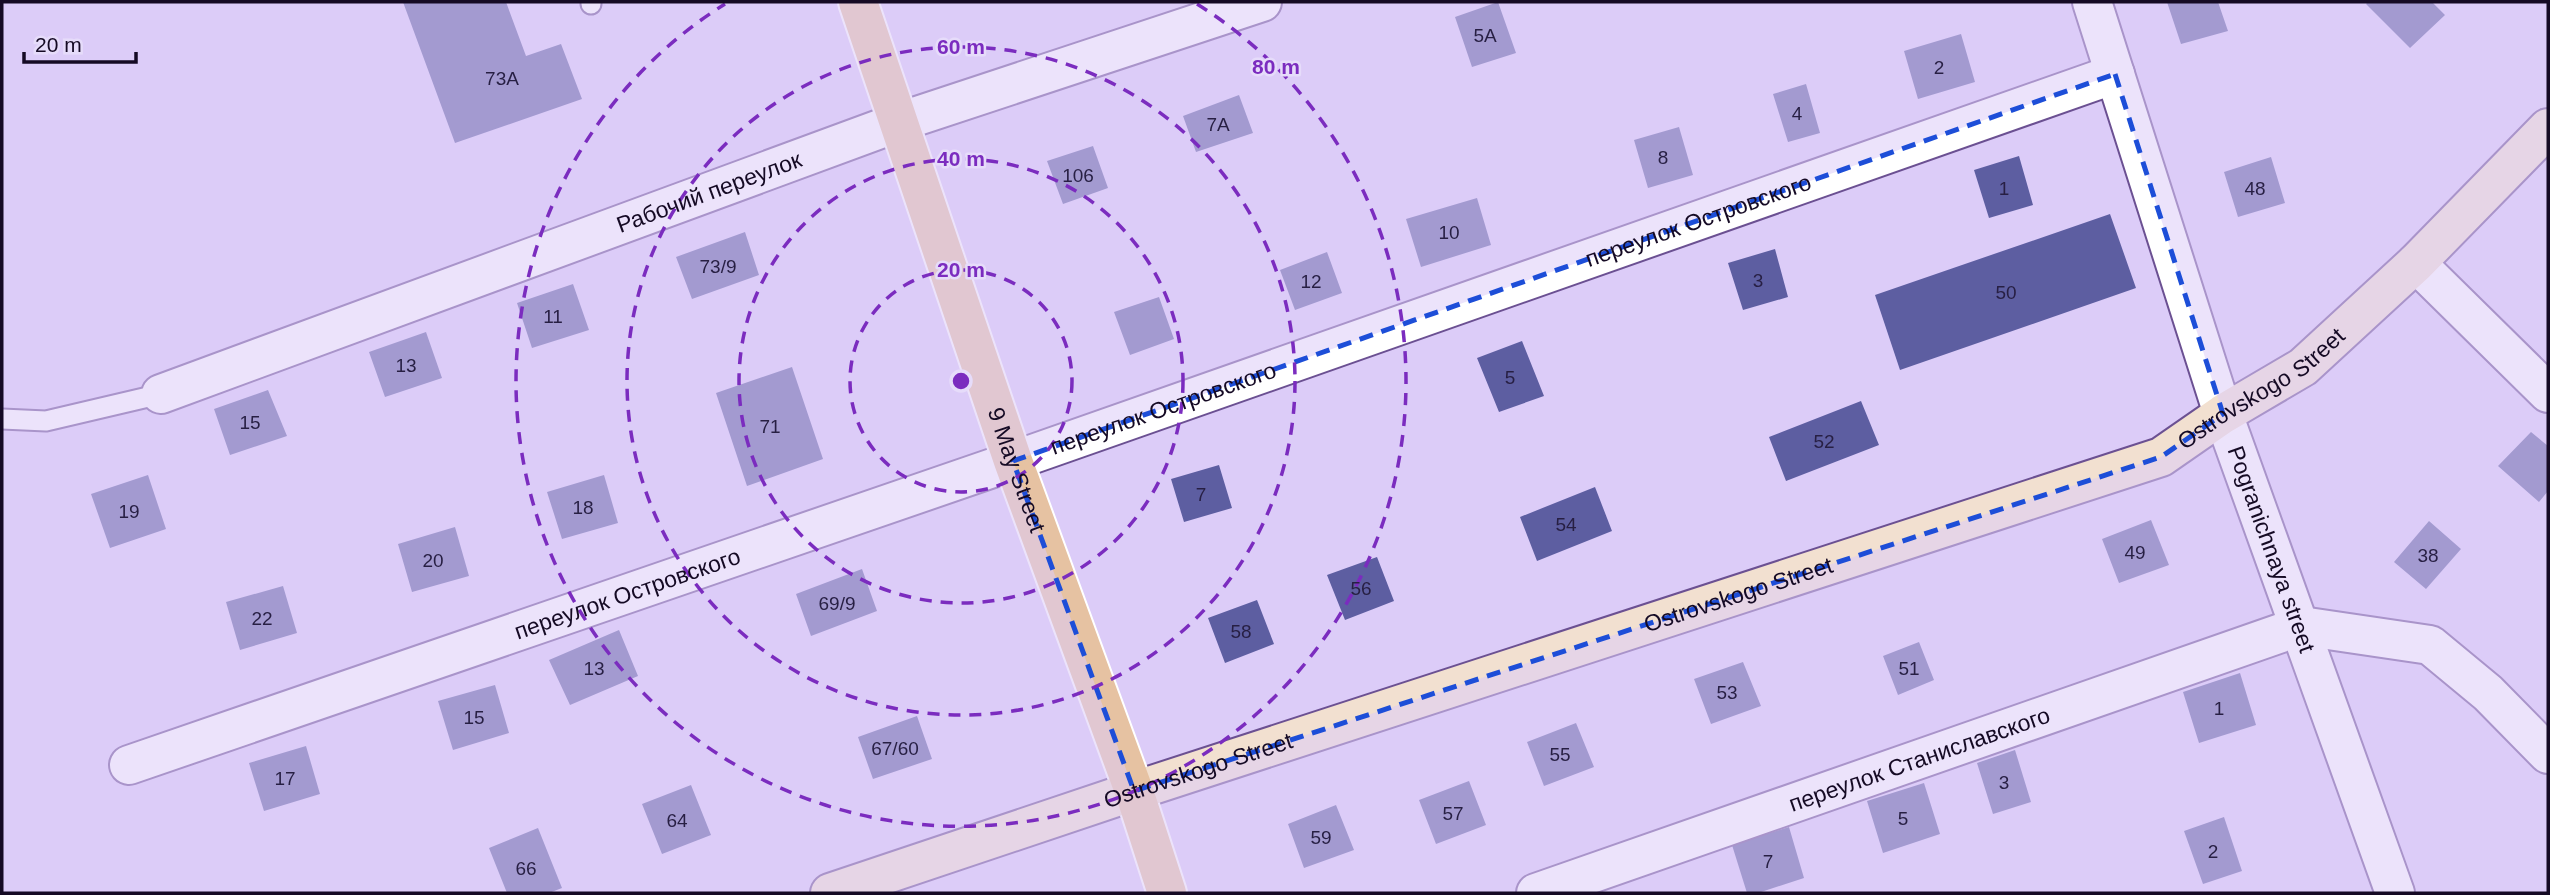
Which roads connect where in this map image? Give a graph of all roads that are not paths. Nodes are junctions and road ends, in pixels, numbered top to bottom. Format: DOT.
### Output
graph roads {
  1 [pos="858,2"];
  2 [pos="1262,2"];
  3 [pos="2092,2"];
  4 [pos="2115,74"];
  5 [pos="898,122"];
  6 [pos="2548,128"];
  7 [pos="2416,263"];
  8 [pos="2548,393"];
  9 [pos="160,394"];
  10 [pos="2223,414"];
  11 [pos="2,419"];
  12 [pos="1013,461"];
  13 [pos="2301,626"];
  14 [pos="2548,754"];
  15 [pos="130,765"];
  16 [pos="1134,791"];
  17 [pos="830,893"];
  18 [pos="1167,893"];
  19 [pos="1536,893"];
  20 [pos="2395,893"];
  1 -- 5 [label="main road, 9 May Street"];
  2 -- 5 [label="street, Рабочий переулок"];
  3 -- 4 [label="street, Pogranichnaya street"];
  4 -- 10 [label="street, Pogranichnaya street"];
  4 -- 12 [label="street, переулок Островского"];
  5 -- 9 [label="street, Рабочий переулок"];
  5 -- 12 [label="main road, 9 May Street"];
  6 -- 7 [label="main road, Ostrovskogo Street"];
  7 -- 8 [label="street"];
  7 -- 10 [label="main road, Ostrovskogo Street"];
  9 -- 11 [label="lane"];
  10 -- 13 [label="street, Pogranichnaya street"];
  10 -- 16 [label="main road, Ostrovskogo Street"];
  12 -- 15 [label="street, переулок Островского"];
  12 -- 16 [label="main road, 9 May Street"];
  13 -- 14 [label="street"];
  13 -- 19 [label="street, переулок Станиславского"];
  13 -- 20 [label="street, Pogranichnaya street"];
  16 -- 17 [label="main road, Ostrovskogo Street"];
  16 -- 18 [label="main road, 9 May Street"];
}
